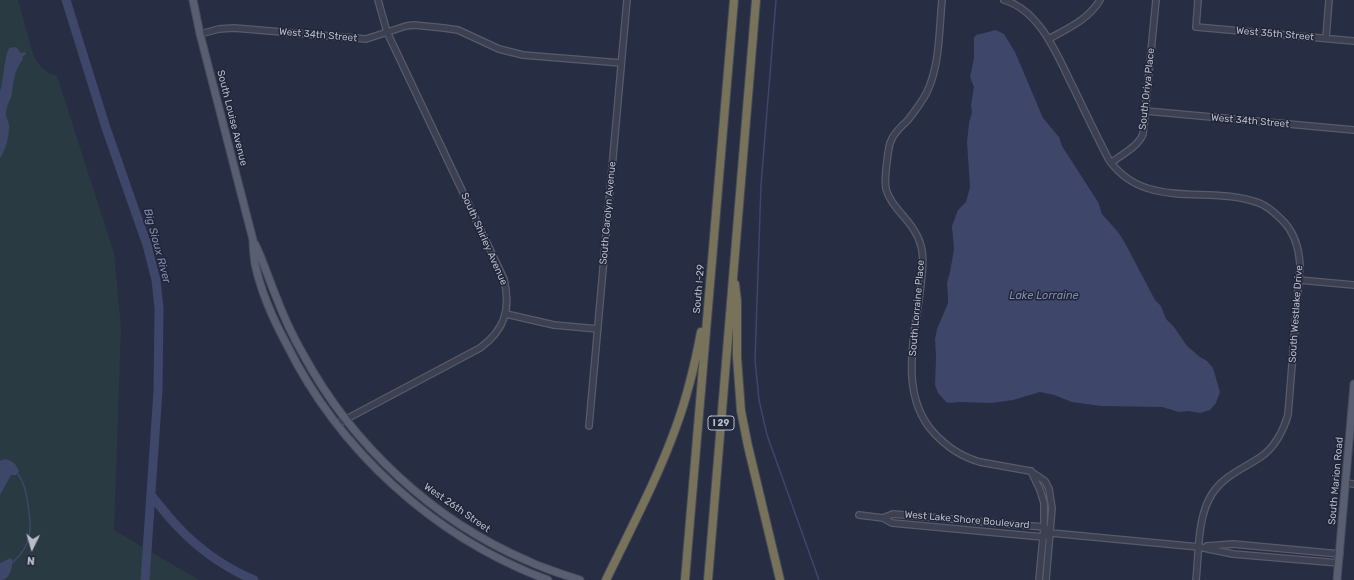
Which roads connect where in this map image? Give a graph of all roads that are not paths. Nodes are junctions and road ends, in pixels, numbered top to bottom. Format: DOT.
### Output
graph roads {
  1 [pos="193,0"];
  2 [pos="378,0"];
  3 [pos="627,0"];
  4 [pos="734,0"];
  5 [pos="756,0"];
  6 [pos="942,0"];
  7 [pos="1004,0"];
  8 [pos="1100,0"];
  9 [pos="1156,0"];
  10 [pos="1198,0"];
  11 [pos="1329,0"];
  12 [pos="387,32"];
  13 [pos="200,34"];
  14 [pos="1326,38"];
  15 [pos="1049,39"];
  16 [pos="1354,41"];
  17 [pos="621,63"];
  18 [pos="1146,111"];
  19 [pos="1354,130"];
  20 [pos="1111,163"];
  21 [pos="253,240"];
  22 [pos="733,266"];
  23 [pos="1299,280"];
  24 [pos="710,284"];
  25 [pos="1354,285"];
  26 [pos="506,314"];
  27 [pos="598,329"];
  28 [pos="1354,384"];
  29 [pos="1353,396"];
  30 [pos="346,419"];
  31 [pos="337,424"];
  32 [pos="589,426"];
  33 [pos="1030,471"];
  34 [pos="1346,483"];
  35 [pos="1354,484"];
  36 [pos="859,516"];
  37 [pos="883,518"];
  38 [pos="1044,527"];
  39 [pos="1051,533"];
  40 [pos="1043,536"];
  41 [pos="1199,547"];
  42 [pos="1340,554"];
  43 [pos="1339,563"];
  44 [pos="548,580"];
  45 [pos="580,580"];
  46 [pos="606,580"];
  47 [pos="685,580"];
  48 [pos="708,580"];
  49 [pos="780,580"];
  50 [pos="1039,580"];
  51 [pos="1046,580"];
  52 [pos="1196,580"];
  53 [pos="1337,580"];
  1 -- 13 [label="main road, South Louise Avenue"];
  2 -- 12 [label="street, South Shirley Avenue"];
  3 -- 17 [label="street, South Carolyn Avenue"];
  4 -- 24 [label="highway, South I-29 / I 29"];
  5 -- 22 [label="highway, I 29"];
  6 -- 33 [label="street, South Lorraine Place"];
  7 -- 15 [label="street, South Westlake Drive"];
  8 -- 15 [label="street"];
  9 -- 18 [label="street, South Oriya Place"];
  10 -- 14 [label="street, West 35th Street"];
  11 -- 14 [label="street"];
  12 -- 13 [label="street, West 34th Street"];
  12 -- 17 [label="street, West 34th Street"];
  12 -- 26 [label="street, South Shirley Avenue"];
  13 -- 21 [label="main road, South Louise Avenue"];
  14 -- 16 [label="street, West 35th Street"];
  15 -- 20 [label="street, South Westlake Drive"];
  17 -- 27 [label="street, South Carolyn Avenue"];
  18 -- 19 [label="street, West 34th Street"];
  18 -- 20 [label="street, South Oriya Place"];
  20 -- 23 [label="street, South Westlake Drive"];
  21 -- 30 [label="main road, South Louise Avenue"];
  21 -- 31 [label="main road, South Louise Avenue"];
  22 -- 48 [label="highway, I 29"];
  22 -- 49 [label="highway"];
  23 -- 25 [label="street"];
  23 -- 41 [label="street, South Westlake Drive"];
  24 -- 46 [label="highway"];
  24 -- 47 [label="highway, South I-29 / I 29"];
  26 -- 27 [label="street"];
  26 -- 30 [label="street, South Shirley Avenue"];
  27 -- 32 [label="street, South Carolyn Avenue"];
  28 -- 29 [label="main road, South Marion Road"];
  29 -- 34 [label="main road, South Marion Road"];
  30 -- 31 [label="street, South Shirley Avenue"];
  30 -- 45 [label="main road, West 26th Street"];
  31 -- 44 [label="main road, West 26th Street"];
  33 -- 38 [label="street"];
  33 -- 39 [label="street, South Lorraine Place"];
  34 -- 35 [label="street"];
  34 -- 42 [label="main road, South Marion Road"];
  36 -- 37 [label="street, West Lake Shore Boulevard"];
  37 -- 38 [label="street, West Lake Shore Boulevard"];
  37 -- 40 [label="street, West Lake Shore Boulevard"];
  38 -- 39 [label="street, West Lake Shore Boulevard"];
  38 -- 40 [label="street"];
  39 -- 40 [label="street, West Lake Shore Boulevard"];
  39 -- 41 [label="street, West Lake Shore Boulevard"];
  39 -- 51 [label="street, South Lorraine Place"];
  40 -- 50 [label="street"];
  41 -- 42 [label="street, West Lake Shore Boulevard"];
  41 -- 43 [label="street, West Lake Shore Boulevard"];
  41 -- 52 [label="street, South Westlake Drive"];
  42 -- 43 [label="main road, South Marion Road"];
  43 -- 53 [label="main road, South Marion Road"];
}
